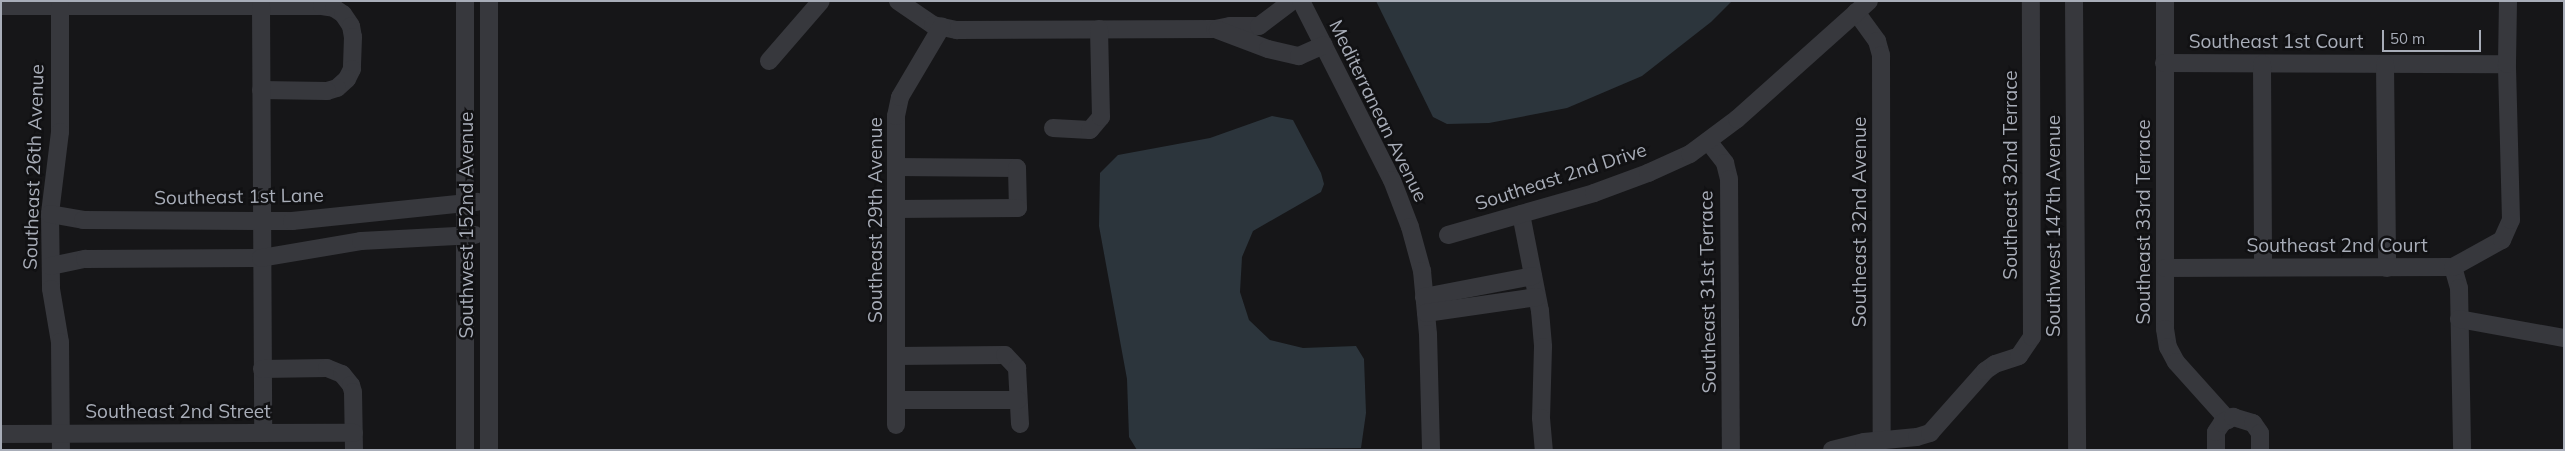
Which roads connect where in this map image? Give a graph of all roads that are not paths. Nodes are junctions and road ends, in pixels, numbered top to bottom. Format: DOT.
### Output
graph roads {
  1 [pos="465,1"];
  2 [pos="489,1"];
  3 [pos="821,1"];
  4 [pos="898,1"];
  5 [pos="1292,1"];
  6 [pos="1301,1"];
  7 [pos="2031,1"];
  8 [pos="2074,1"];
  9 [pos="2165,1"];
  10 [pos="2508,1"];
  11 [pos="1,6"];
  12 [pos="60,6"];
  13 [pos="261,6"];
  14 [pos="1862,7"];
  15 [pos="942,26"];
  16 [pos="1260,26"];
  17 [pos="1100,29"];
  18 [pos="1215,29"];
  19 [pos="1258,45"];
  20 [pos="1324,45"];
  21 [pos="769,61"];
  22 [pos="2164,63"];
  23 [pos="2262,64"];
  24 [pos="2385,64"];
  25 [pos="2507,64"];
  26 [pos="261,90"];
  27 [pos="1053,128"];
  28 [pos="1708,140"];
  29 [pos="896,167"];
  30 [pos="466,202"];
  31 [pos="488,202"];
  32 [pos="896,209"];
  33 [pos="50,214"];
  34 [pos="1521,214"];
  35 [pos="309,219"];
  36 [pos="261,220"];
  37 [pos="466,235"];
  38 [pos="488,235"];
  39 [pos="1448,235"];
  40 [pos="312,248"];
  41 [pos="261,258"];
  42 [pos="51,266"];
  43 [pos="2263,267"];
  44 [pos="2453,267"];
  45 [pos="2165,268"];
  46 [pos="2387,268"];
  47 [pos="1533,276"];
  48 [pos="1498,283"];
  49 [pos="1537,297"];
  50 [pos="1501,302"];
  51 [pos="1425,305"];
  52 [pos="2459,319"];
  53 [pos="2564,338"];
  54 [pos="896,356"];
  55 [pos="262,369"];
  56 [pos="896,400"];
  57 [pos="1018,400"];
  58 [pos="2228,420"];
  59 [pos="1020,424"];
  60 [pos="896,425"];
  61 [pos="263,433"];
  62 [pos="1,434"];
  63 [pos="1882,440"];
  64 [pos="61,441"];
  65 [pos="354,441"];
  66 [pos="465,450"];
  67 [pos="489,450"];
  68 [pos="1431,450"];
  69 [pos="1544,450"];
  70 [pos="1731,450"];
  71 [pos="1832,450"];
  72 [pos="2077,450"];
  73 [pos="2216,450"];
  74 [pos="2260,450"];
  75 [pos="2462,450"];
  1 -- 30 [label="street, Southwest 152nd Avenue"];
  2 -- 31 [label="street, Southwest 152nd Avenue"];
  3 -- 21 [label="street"];
  4 -- 15 [label="street"];
  5 -- 16 [label="street"];
  6 -- 20 [label="street, Mediterranean Avenue"];
  7 -- 63 [label="street, Southeast 32nd Terrace"];
  8 -- 72 [label="street, Southwest 147th Avenue"];
  9 -- 22 [label="street, Southeast 33rd Terrace"];
  10 -- 25 [label="street"];
  11 -- 12 [label="street"];
  12 -- 13 [label="street"];
  12 -- 33 [label="street, Southeast 26th Avenue"];
  13 -- 26 [label="street"];
  13 -- 26 [label="street"];
  14 -- 28 [label="street, Southeast 2nd Drive"];
  14 -- 63 [label="street, Southeast 32nd Avenue"];
  15 -- 17 [label="street"];
  15 -- 29 [label="street, Southeast 29th Avenue"];
  16 -- 18 [label="street"];
  16 -- 19 [label="street"];
  17 -- 18 [label="street"];
  17 -- 27 [label="street"];
  18 -- 19 [label="street"];
  19 -- 20 [label="street"];
  20 -- 51 [label="street, Mediterranean Avenue"];
  22 -- 23 [label="street, Southeast 1st Court"];
  22 -- 45 [label="street, Southeast 33rd Terrace"];
  23 -- 24 [label="street, Southeast 1st Court"];
  23 -- 43 [label="street"];
  24 -- 25 [label="street, Southeast 1st Court"];
  24 -- 46 [label="street"];
  25 -- 44 [label="street, Southeast 2nd Court"];
  26 -- 36 [label="street"];
  28 -- 34 [label="street, Southeast 2nd Drive"];
  28 -- 70 [label="street, Southeast 31st Terrace"];
  29 -- 32 [label="street, Southeast 29th Avenue"];
  29 -- 32 [label="street"];
  30 -- 31 [label="street, Southeast 1st Lane"];
  30 -- 35 [label="street, Southeast 1st Lane"];
  30 -- 37 [label="street, Southwest 152nd Avenue"];
  31 -- 38 [label="street, Southwest 152nd Avenue"];
  32 -- 54 [label="street, Southeast 29th Avenue"];
  33 -- 36 [label="street, Southeast 1st Lane"];
  33 -- 42 [label="street, Southeast 26th Avenue"];
  34 -- 39 [label="street, Southeast 2nd Drive"];
  34 -- 47 [label="street"];
  35 -- 36 [label="street, Southeast 1st Lane"];
  35 -- 40 [label="street"];
  36 -- 41 [label="street"];
  37 -- 38 [label="street"];
  37 -- 40 [label="street"];
  37 -- 66 [label="street, Southwest 152nd Avenue"];
  38 -- 67 [label="street, Southwest 152nd Avenue"];
  40 -- 41 [label="street"];
  41 -- 42 [label="street"];
  41 -- 55 [label="street"];
  42 -- 64 [label="street, Southeast 26th Avenue"];
  43 -- 45 [label="street, Southeast 2nd Court"];
  43 -- 46 [label="street, Southeast 2nd Court"];
  44 -- 46 [label="street, Southeast 2nd Court"];
  44 -- 52 [label="street"];
  45 -- 58 [label="street, Southeast 33rd Terrace"];
  47 -- 48 [label="street"];
  47 -- 49 [label="street"];
  48 -- 50 [label="street"];
  48 -- 51 [label="street"];
  49 -- 50 [label="street"];
  49 -- 69 [label="street"];
  50 -- 51 [label="street"];
  51 -- 68 [label="street, Mediterranean Avenue"];
  52 -- 53 [label="street"];
  52 -- 75 [label="street"];
  54 -- 56 [label="street, Southeast 29th Avenue"];
  54 -- 57 [label="street"];
  55 -- 61 [label="street"];
  55 -- 65 [label="street"];
  56 -- 57 [label="street"];
  56 -- 60 [label="street, Southeast 29th Avenue"];
  57 -- 59 [label="street"];
  58 -- 73 [label="street"];
  58 -- 74 [label="street"];
  61 -- 64 [label="street, Southeast 2nd Street"];
  61 -- 65 [label="street, Southeast 2nd Street"];
  62 -- 64 [label="street, Southeast 2nd Street"];
  63 -- 71 [label="street"];
}
